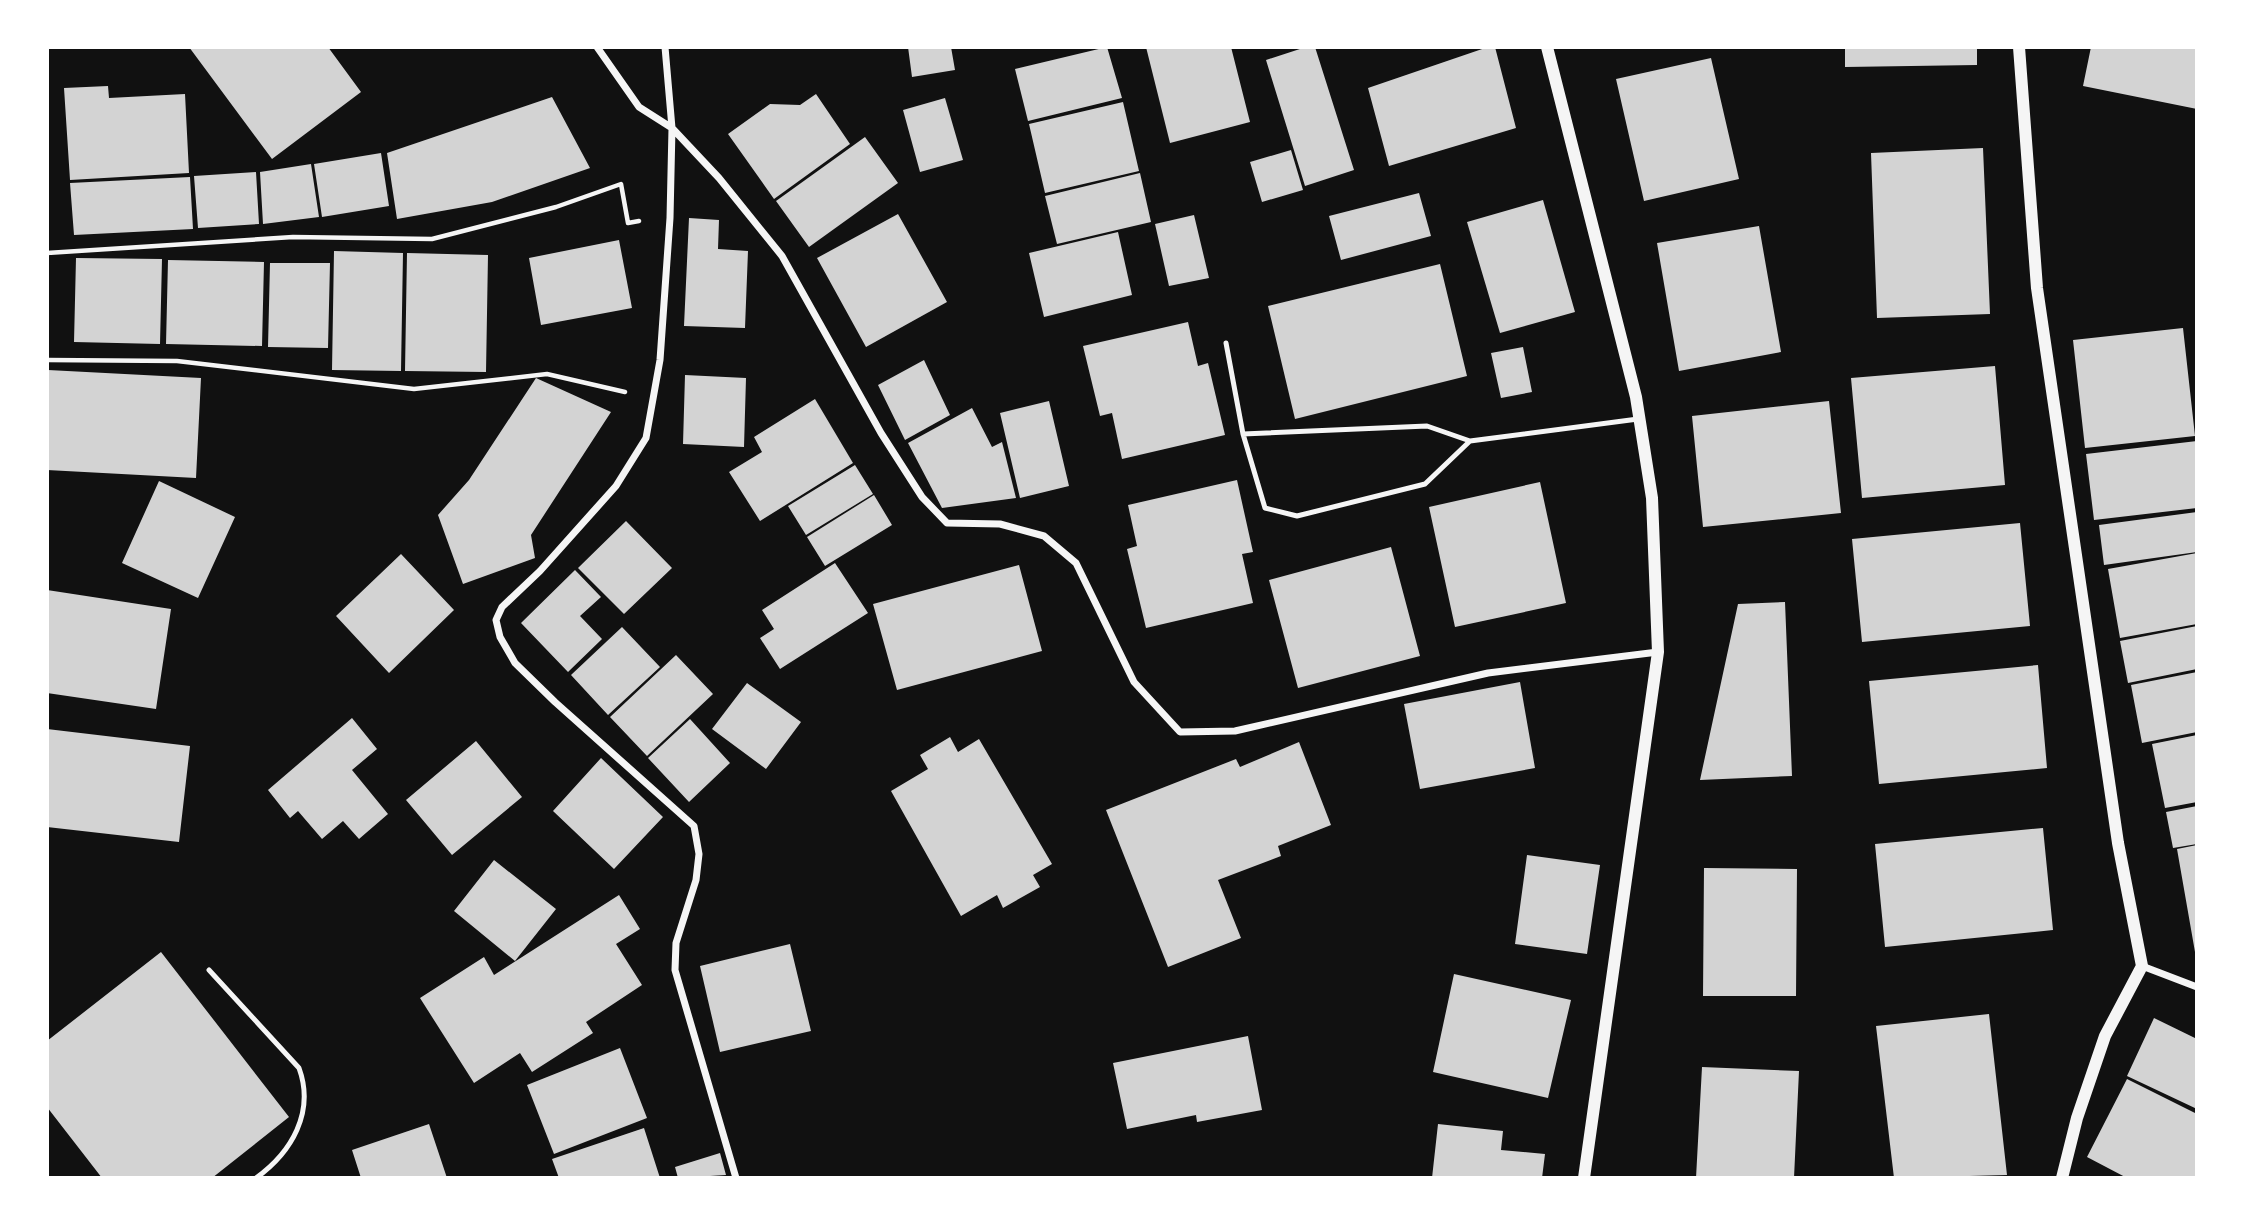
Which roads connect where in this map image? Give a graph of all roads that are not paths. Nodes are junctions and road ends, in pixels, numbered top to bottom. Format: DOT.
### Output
graph roads {
  1 [pos="597,47"];
  2 [pos="665,47"];
  3 [pos="1547,47"];
  4 [pos="2019,47"];
  5 [pos="673,128"];
  6 [pos="1227,343"];
  7 [pos="1640,419"];
  8 [pos="1243,434"];
  9 [pos="1470,440"];
  10 [pos="1658,652"];
  11 [pos="2142,966"];
  12 [pos="209,970"];
  13 [pos="2197,987"];
  14 [pos="256,1178"];
  15 [pos="736,1178"];
  16 [pos="1584,1178"];
  17 [pos="2062,1178"];
  1 -- 5 [label="street"];
  2 -- 5 [label="street"];
  3 -- 7 [label="street"];
  4 -- 11 [label="street"];
  5 -- 10 [label="street"];
  5 -- 15 [label="street"];
  6 -- 8 [label="lane"];
  7 -- 9 [label="lane"];
  7 -- 10 [label="street"];
  8 -- 9 [label="lane"];
  8 -- 9 [label="lane"];
  10 -- 16 [label="street"];
  11 -- 13 [label="street"];
  11 -- 17 [label="street"];
  12 -- 14 [label="lane"];
}
